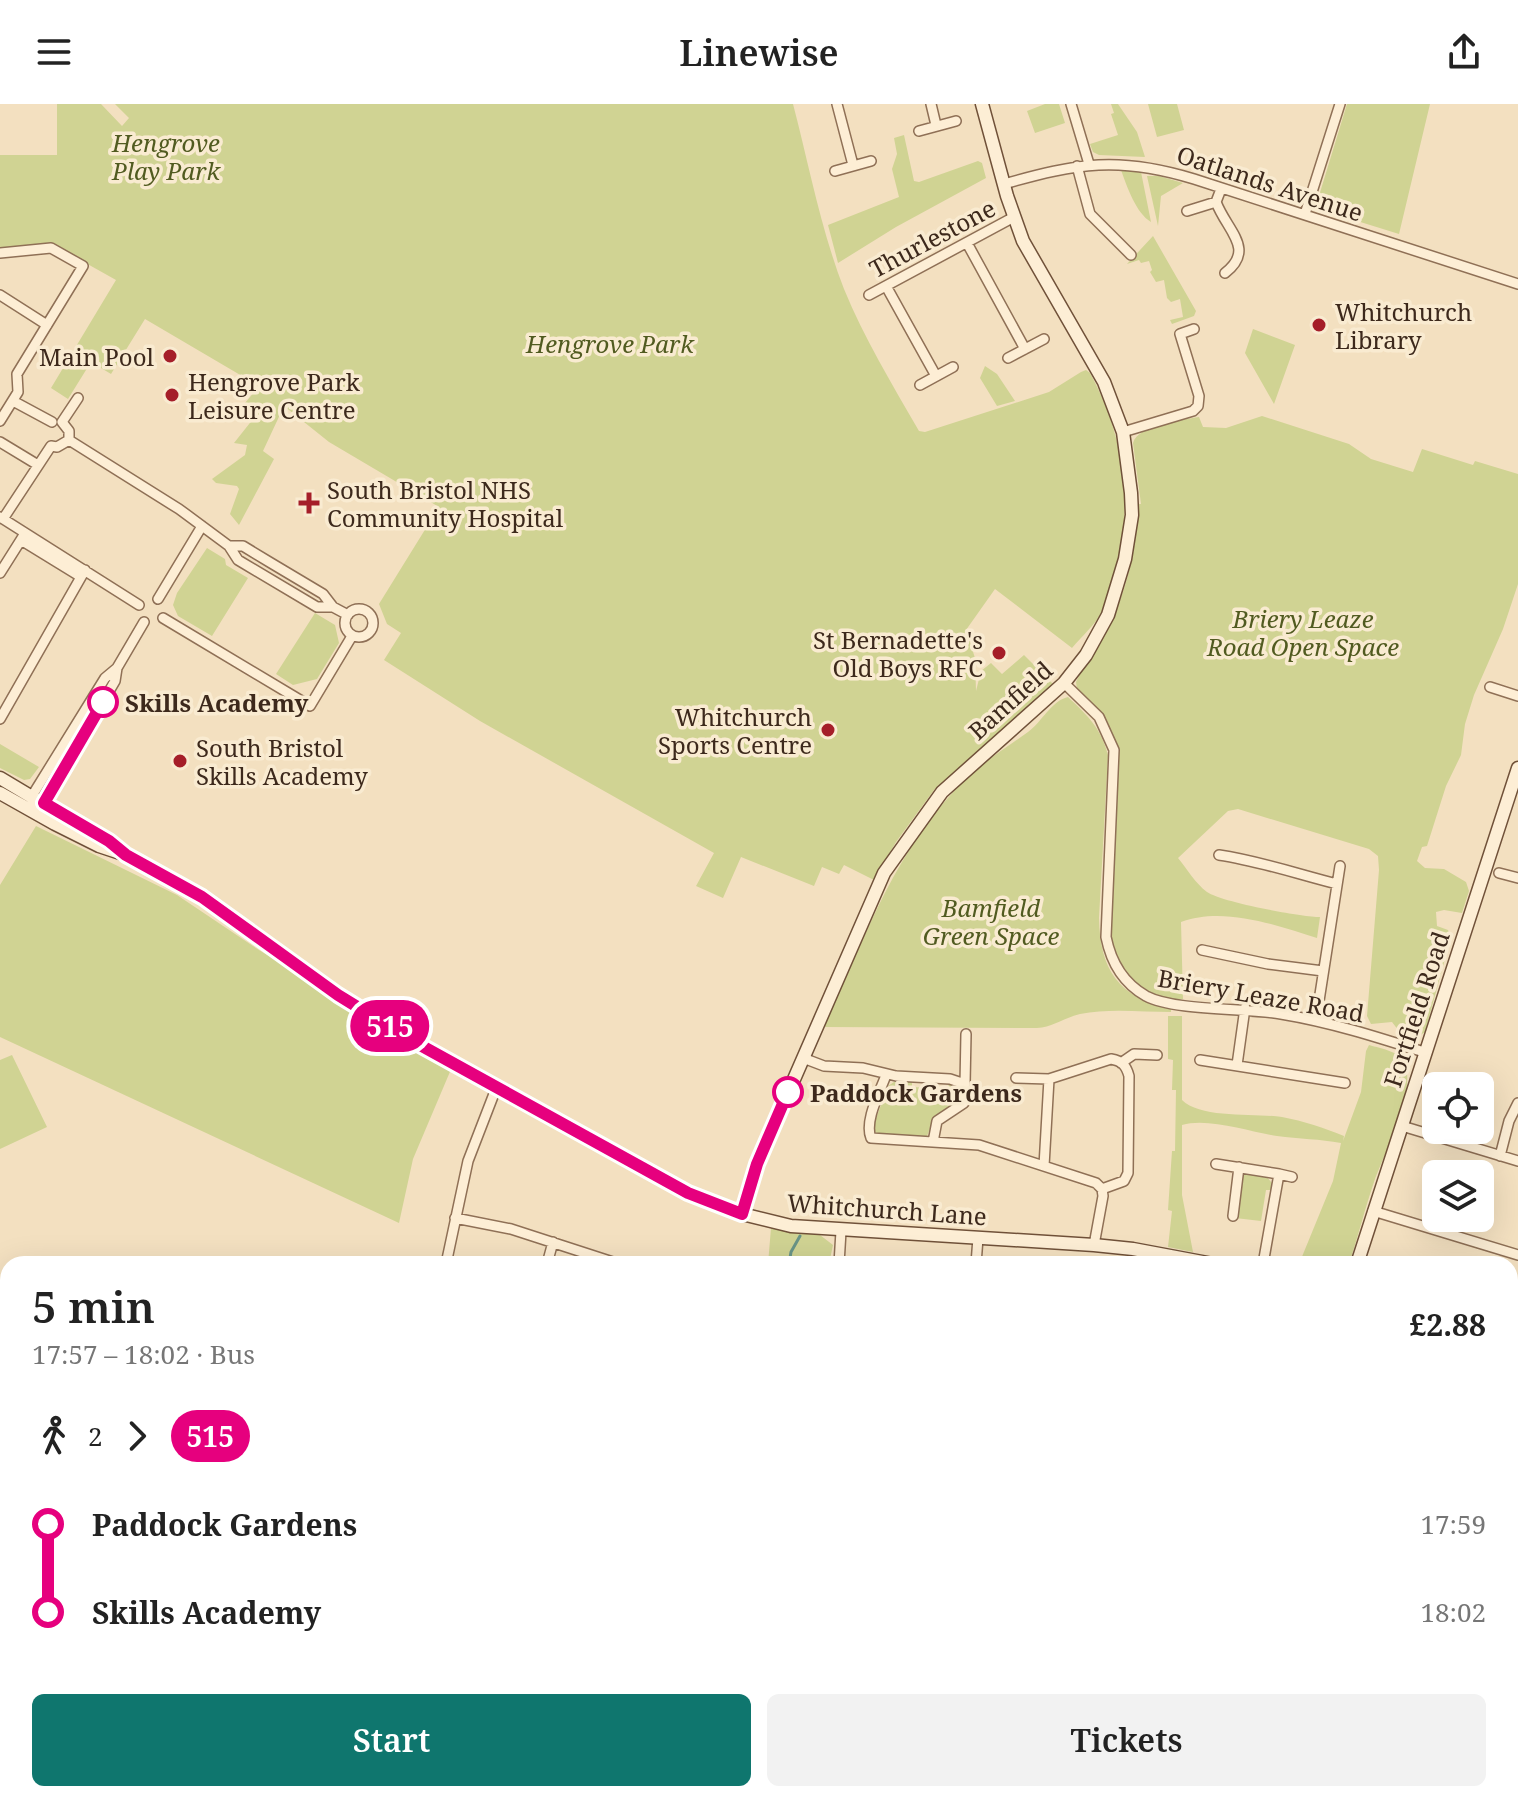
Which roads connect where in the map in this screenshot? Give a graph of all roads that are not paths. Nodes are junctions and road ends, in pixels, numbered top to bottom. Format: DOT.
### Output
graph roads {
  1 [pos="837,104"];
  2 [pos="931,104"];
  3 [pos="982,104"];
  4 [pos="1071,104"];
  5 [pos="1340,104"];
  6 [pos="956,121"];
  7 [pos="936,125"];
  8 [pos="919,131"];
  9 [pos="871,161"];
  10 [pos="1089,164"];
  11 [pos="853,165"];
  12 [pos="1077,166"];
  13 [pos="835,171"];
  14 [pos="1004,184"];
  15 [pos="1221,189"];
  16 [pos="1191,196"];
  17 [pos="1216,202"];
  18 [pos="1197,207"];
  19 [pos="1187,211"];
  20 [pos="1305,214"];
  21 [pos="1014,217"];
  22 [pos="967,243"];
  23 [pos="0,253"];
  24 [pos="1131,255"];
  25 [pos="1225,273"];
  26 [pos="1518,284"];
  27 [pos="886,286"];
  28 [pos="0,295"];
  29 [pos="869,295"];
  30 [pos="47,325"];
  31 [pos="1194,329"];
  32 [pos="1044,339"];
  33 [pos="1025,349"];
  34 [pos="1008,358"];
  35 [pos="953,367"];
  36 [pos="936,376"];
  37 [pos="920,385"];
  38 [pos="78,398"];
  39 [pos="13,401"];
  40 [pos="0,421"];
  41 [pos="52,422"];
  42 [pos="1123,432"];
  43 [pos="69,440"];
  44 [pos="0,442"];
  45 [pos="38,465"];
  46 [pos="1,518"];
  47 [pos="202,526"];
  48 [pos="25,537"];
  49 [pos="0,573"];
  50 [pos="83,574"];
  51 [pos="158,599"];
  52 [pos="139,605"];
  53 [pos="348,615"];
  54 [pos="163,618"];
  55 [pos="144,622"];
  56 [pos="352,636"];
  57 [pos="1064,683"];
  58 [pos="1490,687"];
  59 [pos="1518,696"];
  60 [pos="0,719"];
  61 [pos="1518,768"];
  62 [pos="0,778"];
  63 [pos="0,793"];
  64 [pos="38,800"];
  65 [pos="32,811"];
  66 [pos="1245,845"];
  67 [pos="126,855"];
  68 [pos="1219,855"];
  69 [pos="1243,858"];
  70 [pos="1340,866"];
  71 [pos="1499,873"];
  72 [pos="1518,878"];
  73 [pos="1337,884"];
  74 [pos="1202,950"];
  75 [pos="1215,953"];
  76 [pos="1212,966"];
  77 [pos="1323,971"];
  78 [pos="1245,1008"];
  79 [pos="1316,1020"];
  80 [pos="966,1034"];
  81 [pos="1424,1052"];
  82 [pos="1157,1055"];
  83 [pos="803,1058"];
  84 [pos="1200,1060"];
  85 [pos="1121,1063"];
  86 [pos="1237,1065"];
  87 [pos="1335,1069"];
  88 [pos="886,1075"];
  89 [pos="1016,1078"];
  90 [pos="1049,1079"];
  91 [pos="1332,1080"];
  92 [pos="1345,1083"];
  93 [pos="965,1084"];
  94 [pos="497,1086"];
  95 [pos="1518,1103"];
  96 [pos="1402,1126"];
  97 [pos="933,1142"];
  98 [pos="1500,1156"];
  99 [pos="1518,1161"];
  100 [pos="1216,1164"];
  101 [pos="1044,1166"];
  102 [pos="1239,1167"];
  103 [pos="1279,1174"];
  104 [pos="1292,1177"];
  105 [pos="1102,1189"];
  106 [pos="1373,1211"];
  107 [pos="742,1214"];
  108 [pos="1233,1216"];
  109 [pos="455,1218"];
  110 [pos="841,1231"];
  111 [pos="978,1238"];
  112 [pos="553,1242"];
  113 [pos="1094,1245"];
  114 [pos="1518,1255"];
  115 [pos="448,1256"];
  116 [pos="549,1256"];
  117 [pos="595,1256"];
  118 [pos="839,1256"];
  119 [pos="977,1256"];
  120 [pos="1173,1256"];
  121 [pos="1264,1256"];
  122 [pos="1359,1256"];
  1 -- 11 [label="street"];
  2 -- 7 [label="street"];
  3 -- 14 [label="street, Bamfield"];
  4 -- 10 [label="street"];
  5 -- 20 [label="street"];
  6 -- 7 [label="street"];
  7 -- 8 [label="street"];
  9 -- 11 [label="street"];
  10 -- 12 [label="street, Oatlands Avenue"];
  10 -- 15 [label="street, Oatlands Avenue"];
  11 -- 13 [label="street"];
  12 -- 14 [label="street, Oatlands Avenue"];
  12 -- 24 [label="street"];
  14 -- 21 [label="street, Bamfield"];
  15 -- 17 [label="street"];
  15 -- 20 [label="street, Oatlands Avenue"];
  16 -- 18 [label="street"];
  17 -- 18 [label="street"];
  17 -- 25 [label="street"];
  18 -- 19 [label="street"];
  20 -- 26 [label="street, Oatlands Avenue"];
  21 -- 22 [label="street, Thurlestone"];
  21 -- 42 [label="street, Bamfield"];
  22 -- 27 [label="street, Thurlestone"];
  22 -- 33 [label="street"];
  23 -- 30 [label="street"];
  27 -- 29 [label="street, Thurlestone"];
  27 -- 36 [label="street"];
  28 -- 30 [label="street"];
  30 -- 39 [label="street"];
  31 -- 42 [label="street"];
  32 -- 33 [label="street"];
  33 -- 34 [label="street"];
  35 -- 36 [label="street"];
  36 -- 37 [label="street"];
  38 -- 43 [label="street"];
  39 -- 40 [label="street"];
  39 -- 41 [label="street"];
  42 -- 57 [label="street, Bamfield"];
  43 -- 45 [label="street"];
  43 -- 47 [label="street"];
  44 -- 45 [label="street"];
  45 -- 46 [label="street"];
  46 -- 48 [label="street"];
  47 -- 51 [label="street"];
  47 -- 53 [label="street"];
  48 -- 49 [label="street"];
  48 -- 50 [label="street"];
  50 -- 52 [label="street"];
  50 -- 60 [label="street"];
  51 -- 52 [label="street"];
  51 -- 54 [label="street"];
  52 -- 55 [label="street"];
  53 -- 56 [label="street"];
  53 -- 56 [label="street"];
  54 -- 55 [label="street"];
  54 -- 56 [label="street"];
  55 -- 64 [label="street"];
  57 -- 78 [label="street, Briery Leaze Road"];
  57 -- 83 [label="street, Bamfield"];
  58 -- 59 [label="street"];
  61 -- 81 [label="street, Fortfield Road"];
  62 -- 64 [label="street, Whitchurch Lane"];
  63 -- 65 [label="street, Whitchurch Lane"];
  64 -- 65 [label="street"];
  64 -- 67 [label="street, Whitchurch Lane"];
  65 -- 67 [label="street, Whitchurch Lane"];
  66 -- 69 [label="street"];
  67 -- 94 [label="street, Whitchurch Lane"];
  68 -- 69 [label="street"];
  69 -- 73 [label="street"];
  70 -- 73 [label="street"];
  71 -- 72 [label="street"];
  73 -- 77 [label="street"];
  74 -- 75 [label="street"];
  75 -- 76 [label="street"];
  75 -- 77 [label="street"];
  77 -- 79 [label="street"];
  78 -- 79 [label="street, Briery Leaze Road"];
  78 -- 86 [label="street"];
  79 -- 81 [label="street, Briery Leaze Road"];
  80 -- 93 [label="street"];
  81 -- 96 [label="street, Fortfield Road"];
  82 -- 85 [label="street"];
  83 -- 88 [label="street"];
  83 -- 107 [label="street, Bamfield"];
  84 -- 86 [label="street"];
  85 -- 90 [label="street"];
  85 -- 105 [label="street"];
  86 -- 91 [label="street"];
  87 -- 91 [label="street"];
  88 -- 93 [label="street"];
  88 -- 97 [label="street"];
  89 -- 90 [label="street"];
  90 -- 101 [label="street"];
  91 -- 92 [label="street"];
  93 -- 97 [label="street"];
  94 -- 107 [label="street, Whitchurch Lane"];
  94 -- 109 [label="street"];
  95 -- 98 [label="street"];
  96 -- 98 [label="street"];
  96 -- 106 [label="street, Fortfield Road"];
  97 -- 101 [label="street"];
  98 -- 99 [label="street"];
  100 -- 102 [label="street"];
  101 -- 105 [label="street"];
  102 -- 103 [label="street"];
  102 -- 108 [label="street"];
  103 -- 104 [label="street"];
  103 -- 121 [label="street"];
  105 -- 113 [label="street"];
  106 -- 114 [label="street"];
  106 -- 122 [label="street, Fortfield Road"];
  107 -- 110 [label="street, Whitchurch Lane"];
  109 -- 112 [label="street"];
  109 -- 115 [label="street"];
  110 -- 111 [label="street, Whitchurch Lane"];
  110 -- 118 [label="street"];
  111 -- 113 [label="street, Whitchurch Lane"];
  111 -- 119 [label="street"];
  112 -- 116 [label="street"];
  112 -- 117 [label="street"];
  113 -- 120 [label="street, Whitchurch Lane"];
}
